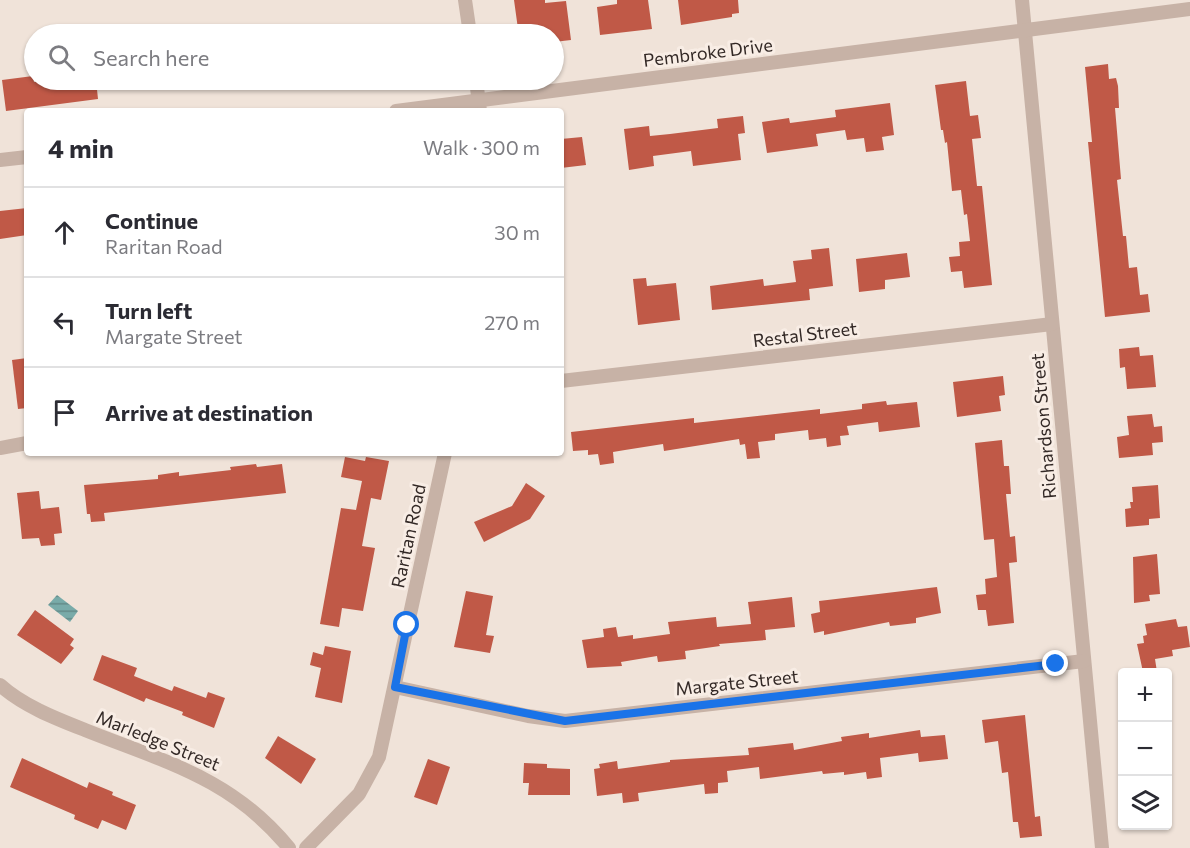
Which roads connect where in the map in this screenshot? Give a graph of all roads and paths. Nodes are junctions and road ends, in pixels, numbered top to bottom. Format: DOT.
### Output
graph roads {
  1 [pos="465,0"];
  2 [pos="1022,0"];
  3 [pos="1190,9"];
  4 [pos="469,24"];
  5 [pos="1025,29"];
  6 [pos="478,90"];
  7 [pos="480,106"];
  8 [pos="446,108"];
  9 [pos="24,157"];
  10 [pos="0,160"];
  11 [pos="1052,324"];
  12 [pos="564,381"];
  13 [pos="24,444"];
  14 [pos="0,448"];
  15 [pos="444,456"];
  16 [pos="1084,661"];
  17 [pos="0,685"];
  18 [pos="395,687"];
  19 [pos="290,848"];
  20 [pos="306,848"];
  21 [pos="1102,848"];
  1 -- 4 [label="street"];
  2 -- 5 [label="street, Richardson Street"];
  3 -- 5 [label="street, Pembroke Drive"];
  5 -- 7 [label="street, Pembroke Drive"];
  5 -- 11 [label="street, Richardson Street"];
  6 -- 7 [label="street"];
  7 -- 8 [label="street, Pembroke Drive"];
  9 -- 10 [label="street"];
  11 -- 12 [label="street, Restal Street"];
  11 -- 16 [label="street, Richardson Street"];
  13 -- 14 [label="street"];
  15 -- 18 [label="street, Raritan Road"];
  16 -- 18 [label="street, Margate Street"];
  16 -- 21 [label="street, Richardson Street"];
  17 -- 19 [label="street, Marledge Street"];
  18 -- 20 [label="street, Raritan Road"];
}
